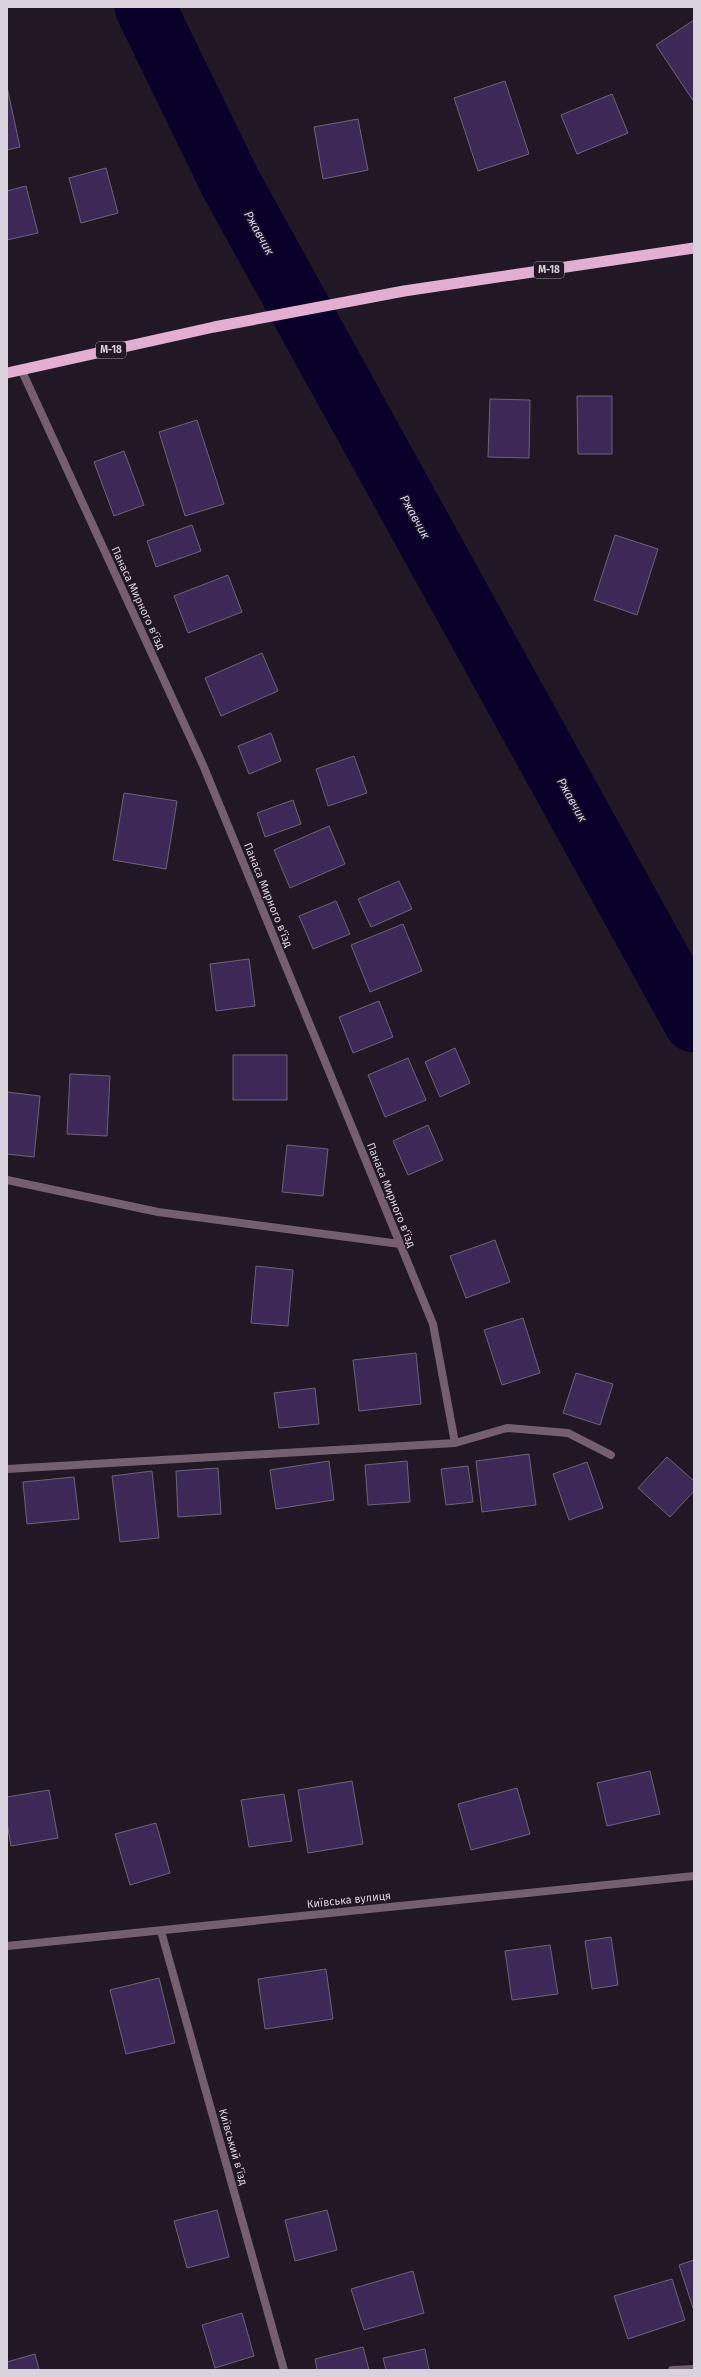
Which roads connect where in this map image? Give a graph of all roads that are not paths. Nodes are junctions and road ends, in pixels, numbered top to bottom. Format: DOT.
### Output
graph roads {
  1 [pos="694,248"];
  2 [pos="21,369"];
  3 [pos="7,373"];
  4 [pos="7,1180"];
  5 [pos="400,1244"];
  6 [pos="455,1443"];
  7 [pos="611,1455"];
  8 [pos="7,1469"];
  9 [pos="694,1876"];
  10 [pos="161,1931"];
  11 [pos="7,1946"];
  12 [pos="694,2369"];
  13 [pos="284,2370"];
  14 [pos="672,2370"];
  1 -- 2 [label="highway, М-18"];
  2 -- 3 [label="highway, М-18"];
  2 -- 5 [label="street, Панаса Мирного в'їзд"];
  4 -- 5 [label="street"];
  5 -- 6 [label="street, Панаса Мирного в'їзд"];
  6 -- 7 [label="street"];
  6 -- 8 [label="street"];
  9 -- 10 [label="street, Київська вулиця"];
  10 -- 11 [label="street, Київська вулиця"];
  10 -- 13 [label="street, Київський в’їзд"];
  12 -- 14 [label="street"];
}
